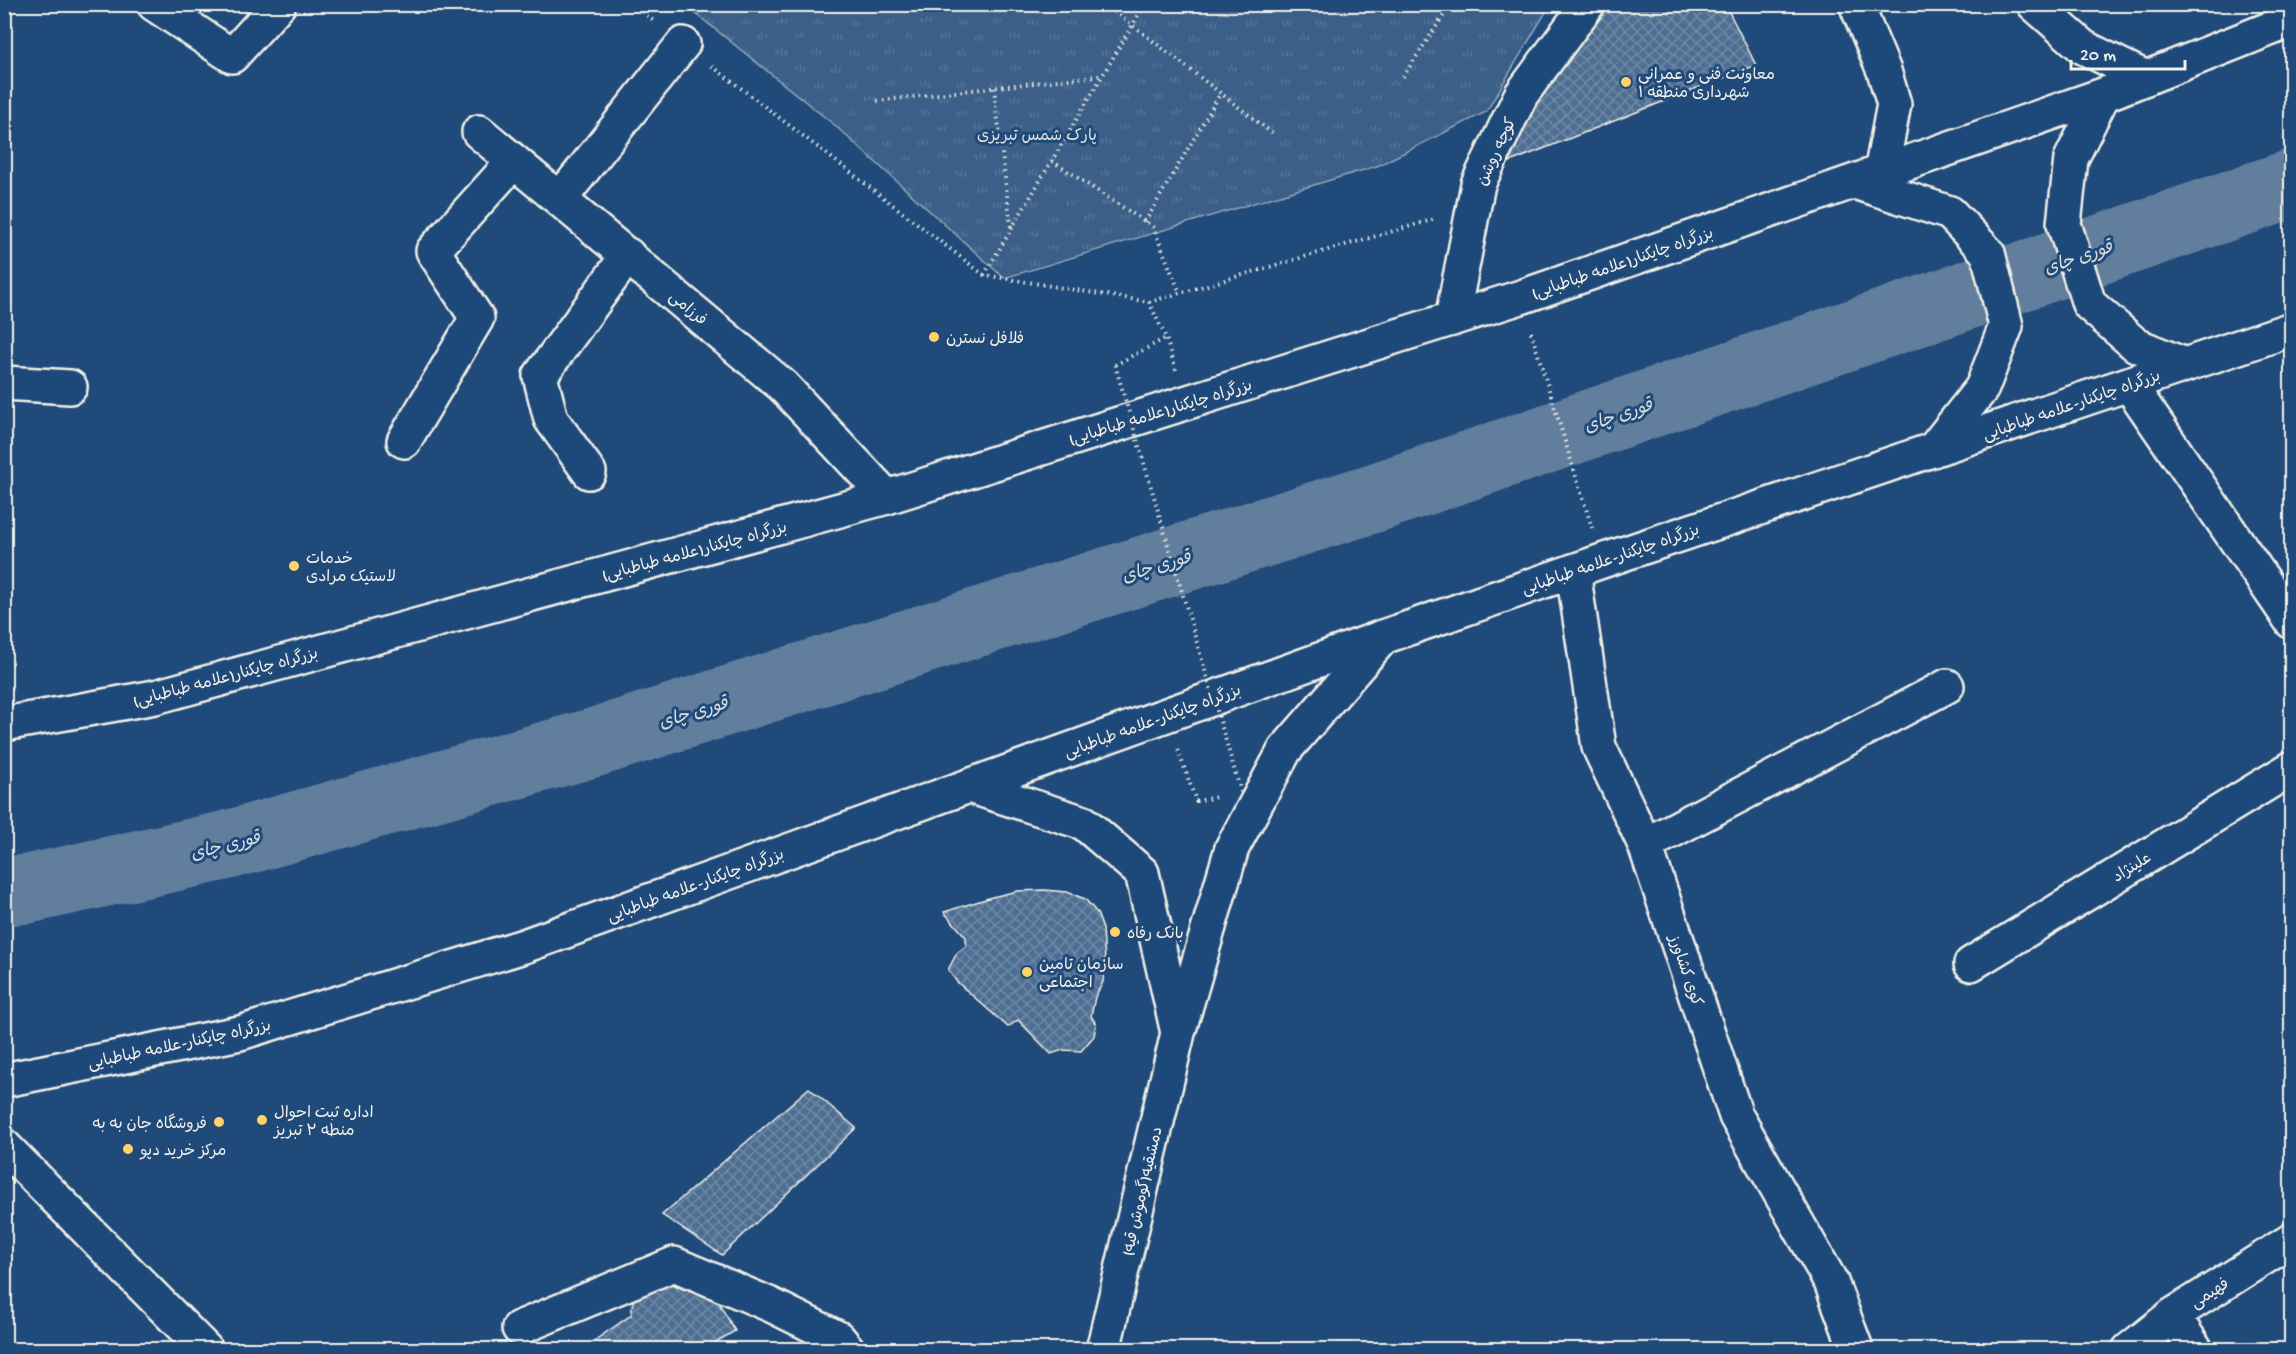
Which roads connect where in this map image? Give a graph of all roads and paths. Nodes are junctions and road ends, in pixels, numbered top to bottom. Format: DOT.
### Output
graph roads {
  1 [pos="154,4"];
  2 [pos="279,4"];
  3 [pos="633,4"];
  4 [pos="1105,4"];
  5 [pos="1145,4"];
  6 [pos="1451,4"];
  7 [pos="1588,4"];
  8 [pos="1856,4"];
  9 [pos="2034,4"];
  10 [pos="2292,20"];
  11 [pos="1133,26"];
  12 [pos="684,45"];
  13 [pos="1103,75"];
  14 [pos="1402,77"];
  15 [pos="2146,78"];
  16 [pos="994,88"];
  17 [pos="1220,94"];
  18 [pos="2103,95"];
  19 [pos="877,101"];
  20 [pos="479,132"];
  21 [pos="1272,134"];
  22 [pos="514,161"];
  23 [pos="1052,161"];
  24 [pos="1868,177"];
  25 [pos="560,199"];
  26 [pos="1473,208"];
  27 [pos="1145,222"];
  28 [pos="1012,228"];
  29 [pos="628,255"];
  30 [pos="984,275"];
  31 [pos="1180,293"];
  32 [pos="1149,302"];
  33 [pos="1452,319"];
  34 [pos="2292,329"];
  35 [pos="1533,338"];
  36 [pos="2185,365"];
  37 [pos="4,383"];
  38 [pos="2129,384"];
  39 [pos="70,387"];
  40 [pos="404,441"];
  41 [pos="1933,450"];
  42 [pos="589,471"];
  43 [pos="887,497"];
  44 [pos="1587,515"];
  45 [pos="1573,571"];
  46 [pos="2292,622"];
  47 [pos="1383,637"];
  48 [pos="1947,686"];
  49 [pos="1166,715"];
  50 [pos="4,724"];
  51 [pos="2292,768"];
  52 [pos="969,786"];
  53 [pos="1241,792"];
  54 [pos="1196,801"];
  55 [pos="1645,845"];
  56 [pos="1971,964"];
  57 [pos="1178,1033"];
  58 [pos="4,1080"];
  59 [pos="4,1146"];
  60 [pos="2292,1239"];
  61 [pos="2173,1315"];
  62 [pos="519,1328"];
  63 [pos="836,1346"];
  64 [pos="206,1350"];
  65 [pos="1104,1350"];
  66 [pos="1854,1350"];
  67 [pos="2129,1350"];
  68 [pos="2196,1350"];
  1 -- 2 [label="main road"];
  3 -- 12 [label="path"];
  4 -- 11 [label="path"];
  5 -- 11 [label="path"];
  6 -- 14 [label="path"];
  7 -- 26 [label="main road, کوچه روشن"];
  8 -- 24 [label="main road"];
  9 -- 15 [label="main road"];
  10 -- 15 [label="main road, بزرگراه چایکنار(علامه طباطبایی)"];
  11 -- 13 [label="path"];
  11 -- 17 [label="path"];
  12 -- 25 [label="main road"];
  12 -- 30 [label="path"];
  13 -- 16 [label="path"];
  13 -- 23 [label="path"];
  15 -- 18 [label="main road, بزرگراه چایکنار(علامه طباطبایی)"];
  16 -- 19 [label="path"];
  16 -- 28 [label="path"];
  17 -- 21 [label="path"];
  17 -- 27 [label="path"];
  18 -- 24 [label="main road, بزرگراه چایکنار(علامه طباطبایی)"];
  18 -- 36 [label="main road"];
  20 -- 22 [label="main road, فرزامی"];
  22 -- 25 [label="main road, فرزامی"];
  22 -- 40 [label="main road"];
  23 -- 27 [label="path"];
  23 -- 28 [label="path"];
  24 -- 33 [label="main road, بزرگراه چایکنار(علامه طباطبایی)"];
  24 -- 41 [label="main road"];
  25 -- 29 [label="main road, فرزامی"];
  26 -- 31 [label="path"];
  26 -- 33 [label="main road, کوچه روشن"];
  27 -- 31 [label="path"];
  28 -- 30 [label="path"];
  29 -- 42 [label="main road"];
  29 -- 43 [label="main road, فرزامی"];
  30 -- 32 [label="path"];
  31 -- 32 [label="path"];
  32 -- 53 [label="path, bridge"];
  33 -- 43 [label="main road, بزرگراه چایکنار(علامه طباطبایی)"];
  34 -- 36 [label="main road, بزرگراه چایکنار-علامه طباطبایی"];
  35 -- 44 [label="path"];
  36 -- 38 [label="main road, بزرگراه چایکنار-علامه طباطبایی"];
  37 -- 39 [label="main road"];
  38 -- 41 [label="main road, بزرگراه چایکنار-علامه طباطبایی"];
  38 -- 46 [label="main road"];
  41 -- 45 [label="main road, بزرگراه چایکنار-علامه طباطبایی"];
  43 -- 50 [label="main road, بزرگراه چایکنار(علامه طباطبایی)"];
  45 -- 47 [label="main road, بزرگراه چایکنار-علامه طباطبایی"];
  45 -- 55 [label="main road, کوی کشاورز"];
  47 -- 49 [label="main road, بزرگراه چایکنار-علامه طباطبایی"];
  47 -- 57 [label="main road, دمشقیه(گوموش قیه)"];
  48 -- 55 [label="main road"];
  49 -- 52 [label="main road, بزرگراه چایکنار-علامه طباطبایی"];
  49 -- 54 [label="path"];
  51 -- 56 [label="main road, علینژاد"];
  52 -- 57 [label="main road"];
  52 -- 58 [label="main road, بزرگراه چایکنار-علامه طباطبایی"];
  55 -- 66 [label="main road, کوی کشاورز"];
  57 -- 65 [label="main road, دمشقیه(گوموش قیه)"];
  59 -- 64 [label="main road"];
  60 -- 61 [label="main road, فهیمی"];
  61 -- 67 [label="main road, فهیمی"];
  61 -- 68 [label="main road"];
  62 -- 63 [label="main road"];
}
